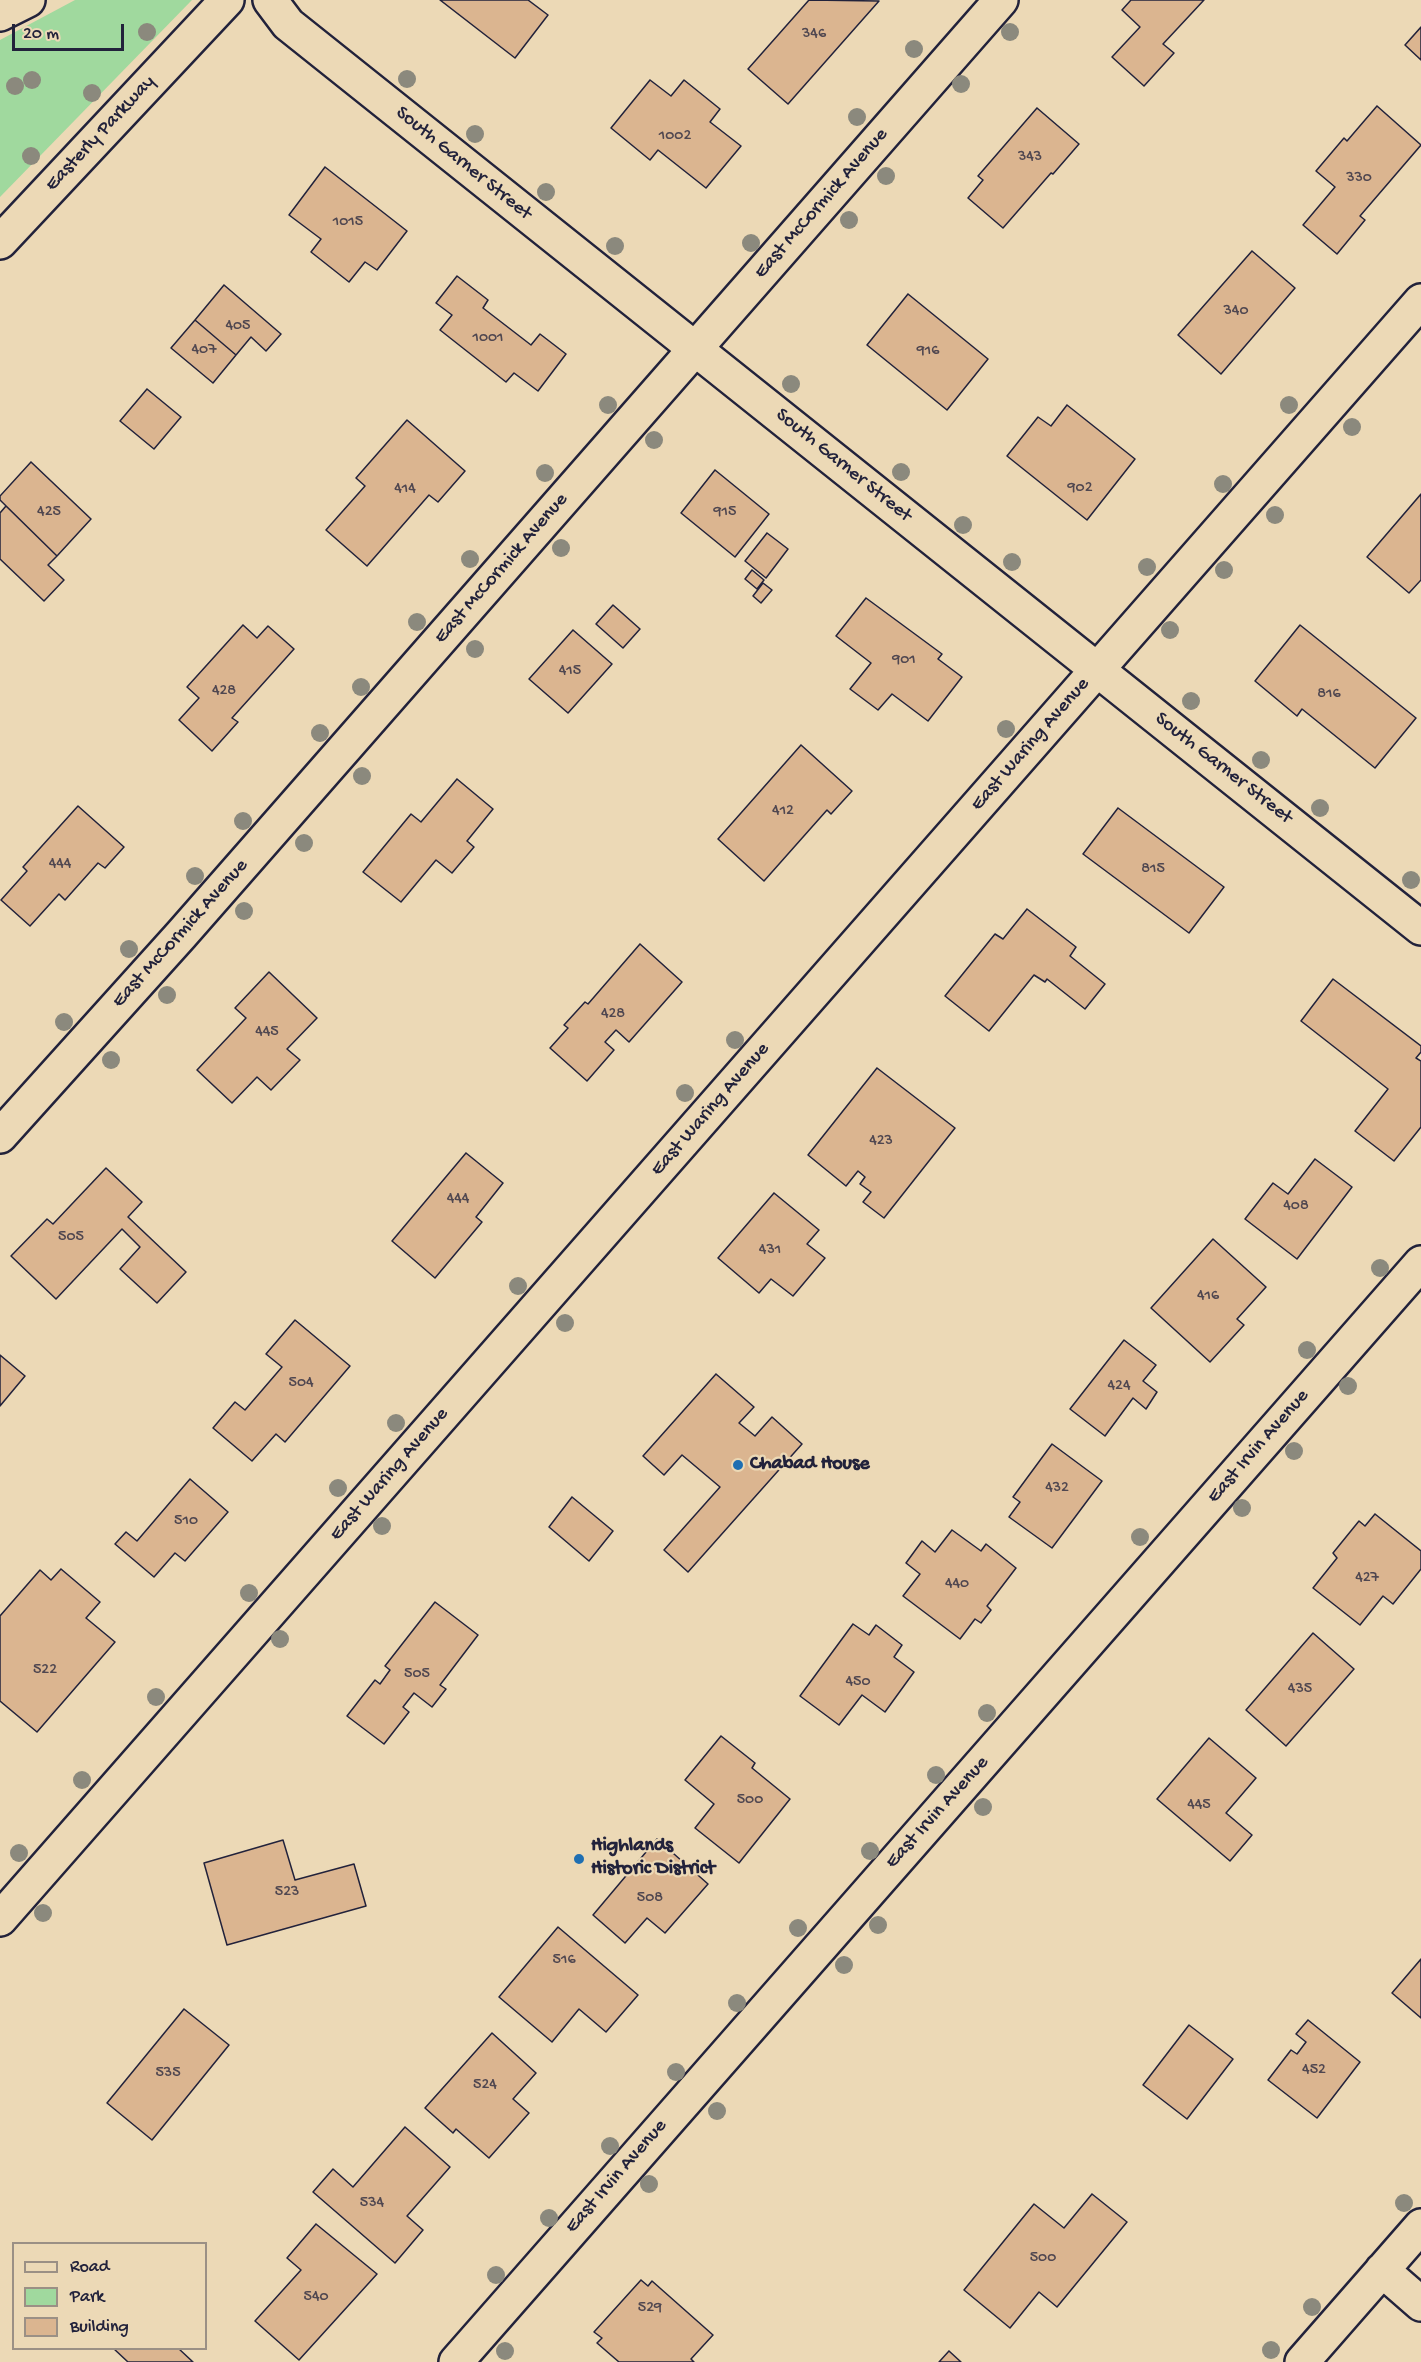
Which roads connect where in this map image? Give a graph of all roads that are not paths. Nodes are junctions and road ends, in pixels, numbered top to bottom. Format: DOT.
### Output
graph roads {
  1 [pos="28,0"];
  2 [pos="227,0"];
  3 [pos="270,0"];
  4 [pos="1001,0"];
  5 [pos="0,14"];
  6 [pos="0,242"];
  7 [pos="1421,301"];
  8 [pos="694,349"];
  9 [pos="1098,670"];
  10 [pos="1421,928"];
  11 [pos="0,1136"];
  12 [pos="1421,1263"];
  13 [pos="0,1919"];
  14 [pos="1421,2226"];
  15 [pos="1382,2270"];
  16 [pos="1421,2304"];
  17 [pos="456,2362"];
  18 [pos="1302,2362"];
  1 -- 5 [label="street"];
  2 -- 6 [label="street, Easterly Parkway"];
  3 -- 8 [label="street, South Garner Street"];
  4 -- 8 [label="street, East McCormick Avenue"];
  7 -- 9 [label="street, East Waring Avenue"];
  8 -- 9 [label="street, South Garner Street"];
  8 -- 11 [label="street, East McCormick Avenue"];
  9 -- 10 [label="street, South Garner Street"];
  9 -- 13 [label="street, East Waring Avenue"];
  12 -- 17 [label="street, East Irvin Avenue"];
  14 -- 15 [label="street"];
  15 -- 16 [label="street"];
  15 -- 18 [label="street"];
}
